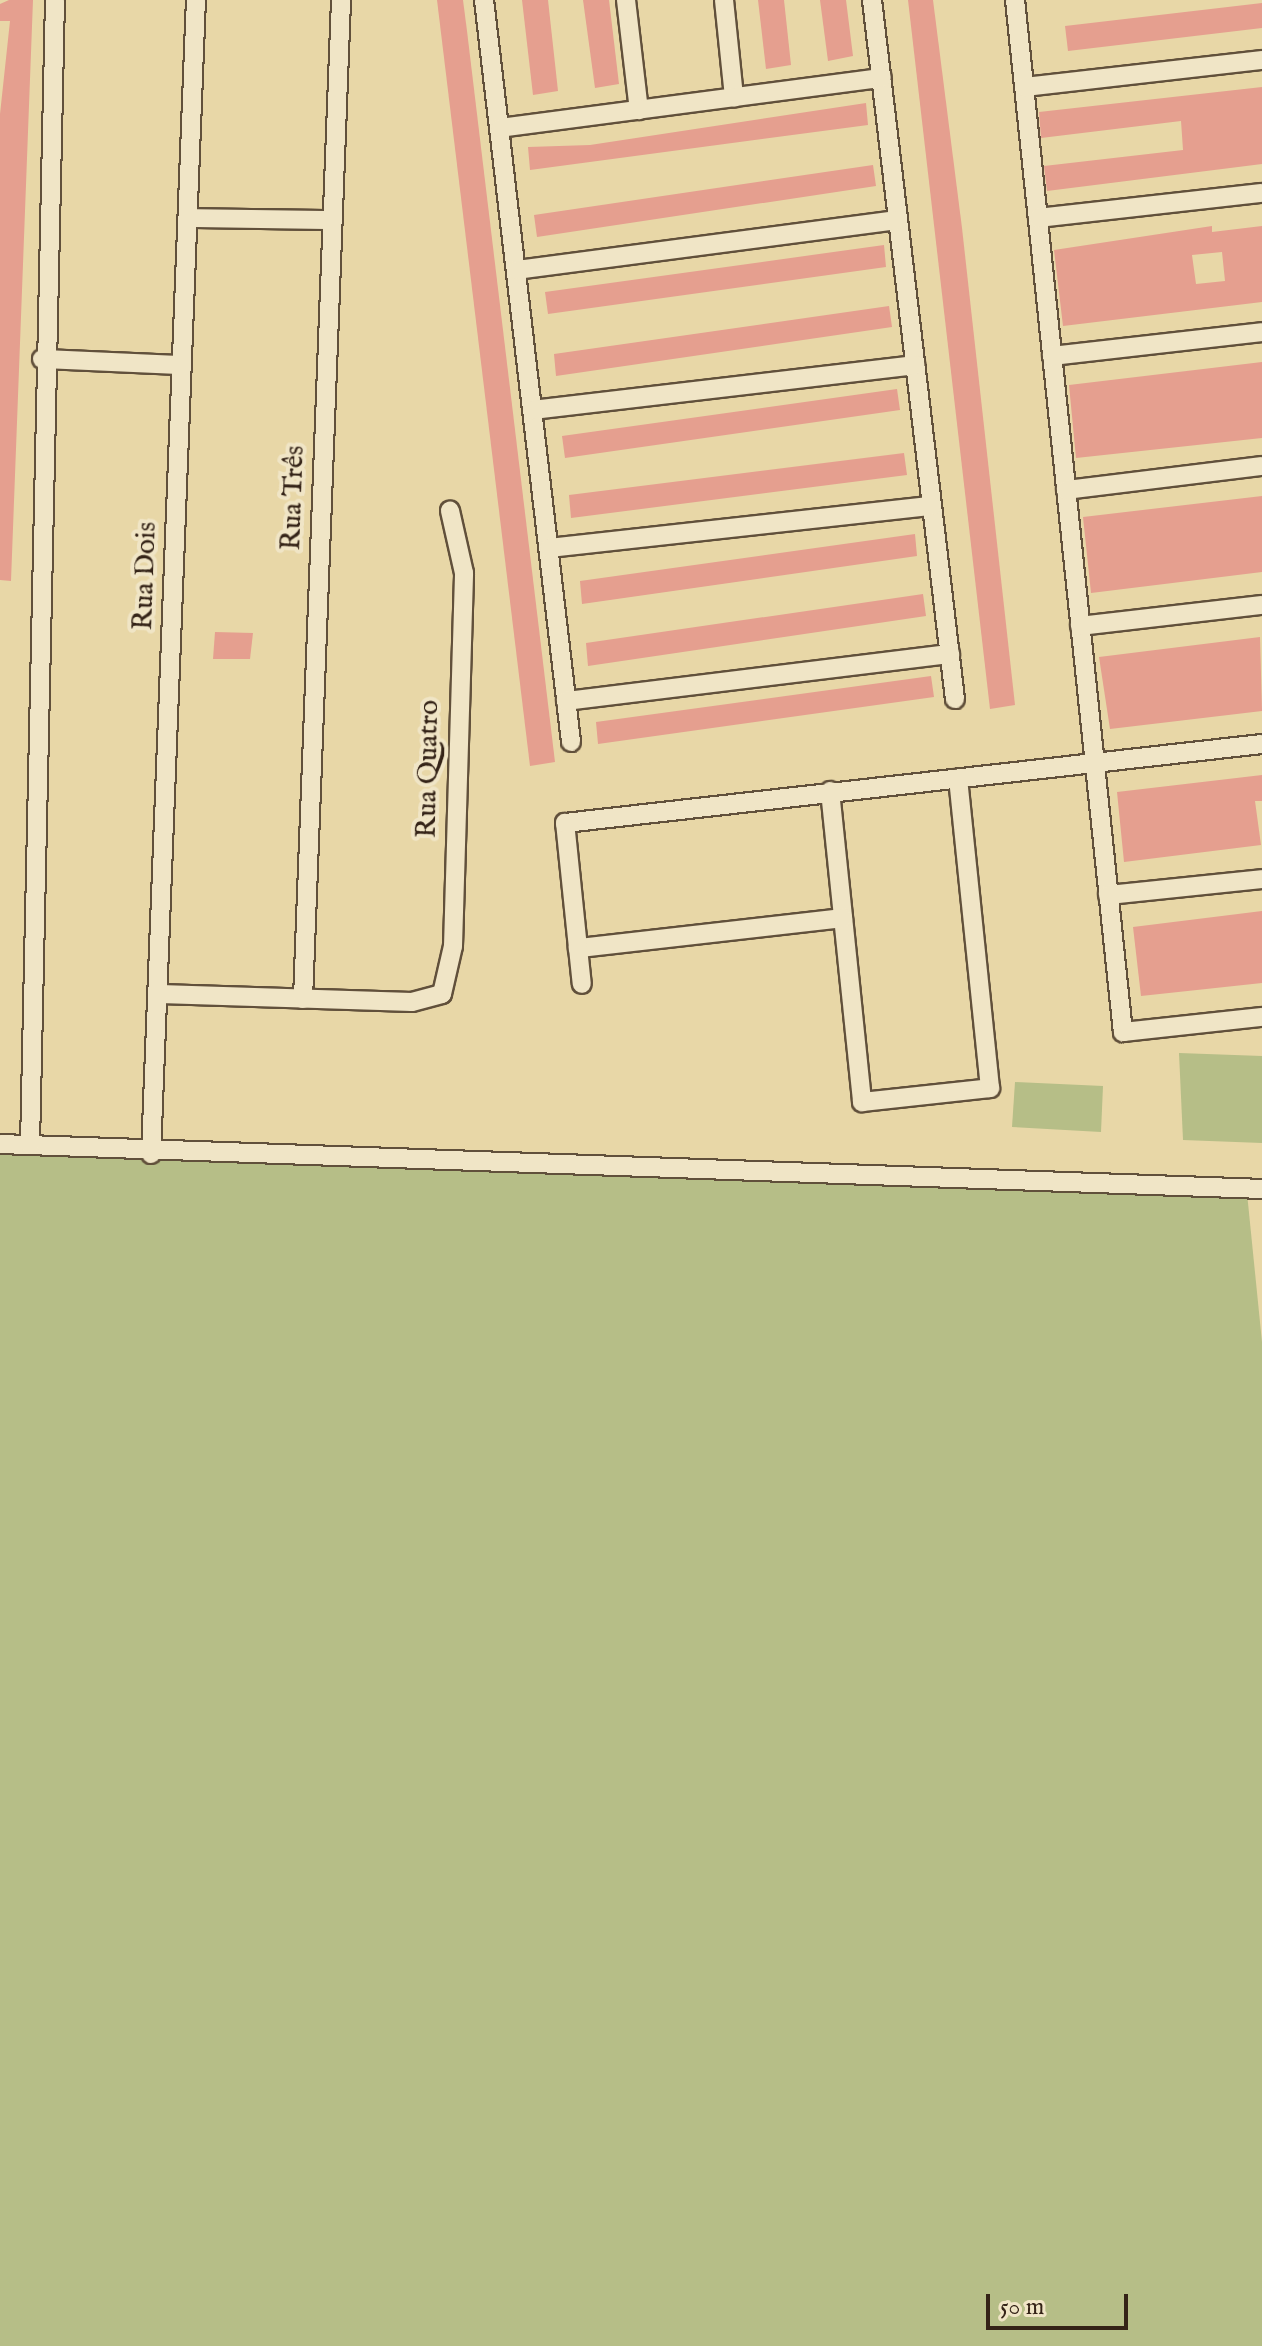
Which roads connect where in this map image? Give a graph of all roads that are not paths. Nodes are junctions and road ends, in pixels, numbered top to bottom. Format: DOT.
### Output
graph roads {
  1 [pos="55,0"];
  2 [pos="196,0"];
  3 [pos="341,0"];
  4 [pos="484,0"];
  5 [pos="626,0"];
  6 [pos="724,0"];
  7 [pos="872,0"];
  8 [pos="1015,0"];
  9 [pos="1262,60"];
  10 [pos="882,78"];
  11 [pos="1025,87"];
  12 [pos="734,97"];
  13 [pos="639,110"];
  14 [pos="500,128"];
  15 [pos="1262,193"];
  16 [pos="188,218"];
  17 [pos="1038,218"];
  18 [pos="333,220"];
  19 [pos="898,220"];
  20 [pos="517,270"];
  21 [pos="1262,332"];
  22 [pos="1052,356"];
  23 [pos="42,359"];
  24 [pos="181,365"];
  25 [pos="915,365"];
  26 [pos="533,410"];
  27 [pos="1262,466"];
  28 [pos="1066,490"];
  29 [pos="932,506"];
  30 [pos="450,511"];
  31 [pos="549,548"];
  32 [pos="1262,605"];
  33 [pos="1080,626"];
  34 [pos="950,654"];
  35 [pos="955,699"];
  36 [pos="566,701"];
  37 [pos="571,742"];
  38 [pos="1262,744"];
  39 [pos="1094,763"];
  40 [pos="958,779"];
  41 [pos="830,791"];
  42 [pos="1262,879"];
  43 [pos="1108,895"];
  44 [pos="843,918"];
  45 [pos="578,948"];
  46 [pos="582,984"];
  47 [pos="160,994"];
  48 [pos="303,999"];
  49 [pos="1262,1017"];
  50 [pos="0,1144"];
  51 [pos="30,1145"];
  52 [pos="151,1154"];
  53 [pos="1262,1189"];
  1 -- 23 [label="street"];
  2 -- 16 [label="street, Rua Dois"];
  3 -- 18 [label="street, Rua Três"];
  4 -- 14 [label="street"];
  5 -- 13 [label="street"];
  6 -- 12 [label="street"];
  7 -- 10 [label="street"];
  8 -- 11 [label="street"];
  9 -- 11 [label="street"];
  10 -- 12 [label="street"];
  10 -- 19 [label="street"];
  11 -- 17 [label="street"];
  12 -- 13 [label="street"];
  13 -- 14 [label="street"];
  14 -- 20 [label="street"];
  15 -- 17 [label="street"];
  16 -- 18 [label="street"];
  16 -- 24 [label="street, Rua Dois"];
  17 -- 22 [label="street"];
  18 -- 48 [label="street, Rua Três"];
  19 -- 20 [label="street"];
  19 -- 25 [label="street"];
  20 -- 26 [label="street"];
  21 -- 22 [label="street"];
  22 -- 28 [label="street"];
  23 -- 24 [label="street"];
  23 -- 51 [label="street"];
  24 -- 47 [label="street, Rua Dois"];
  25 -- 26 [label="street"];
  25 -- 29 [label="street"];
  26 -- 31 [label="street"];
  27 -- 28 [label="street"];
  28 -- 33 [label="street"];
  29 -- 31 [label="street"];
  29 -- 34 [label="street"];
  30 -- 48 [label="street, Rua Quatro"];
  31 -- 36 [label="street"];
  32 -- 33 [label="street"];
  33 -- 39 [label="street"];
  34 -- 35 [label="street"];
  34 -- 36 [label="street"];
  36 -- 37 [label="street"];
  38 -- 39 [label="street"];
  39 -- 40 [label="street"];
  39 -- 43 [label="street"];
  40 -- 41 [label="street"];
  40 -- 44 [label="street"];
  41 -- 44 [label="street"];
  41 -- 45 [label="street"];
  42 -- 43 [label="street"];
  43 -- 49 [label="street"];
  44 -- 45 [label="street"];
  45 -- 46 [label="street"];
  47 -- 48 [label="street"];
  47 -- 52 [label="street, Rua Dois"];
  50 -- 51 [label="street"];
  51 -- 52 [label="street"];
  52 -- 53 [label="street"];
}
